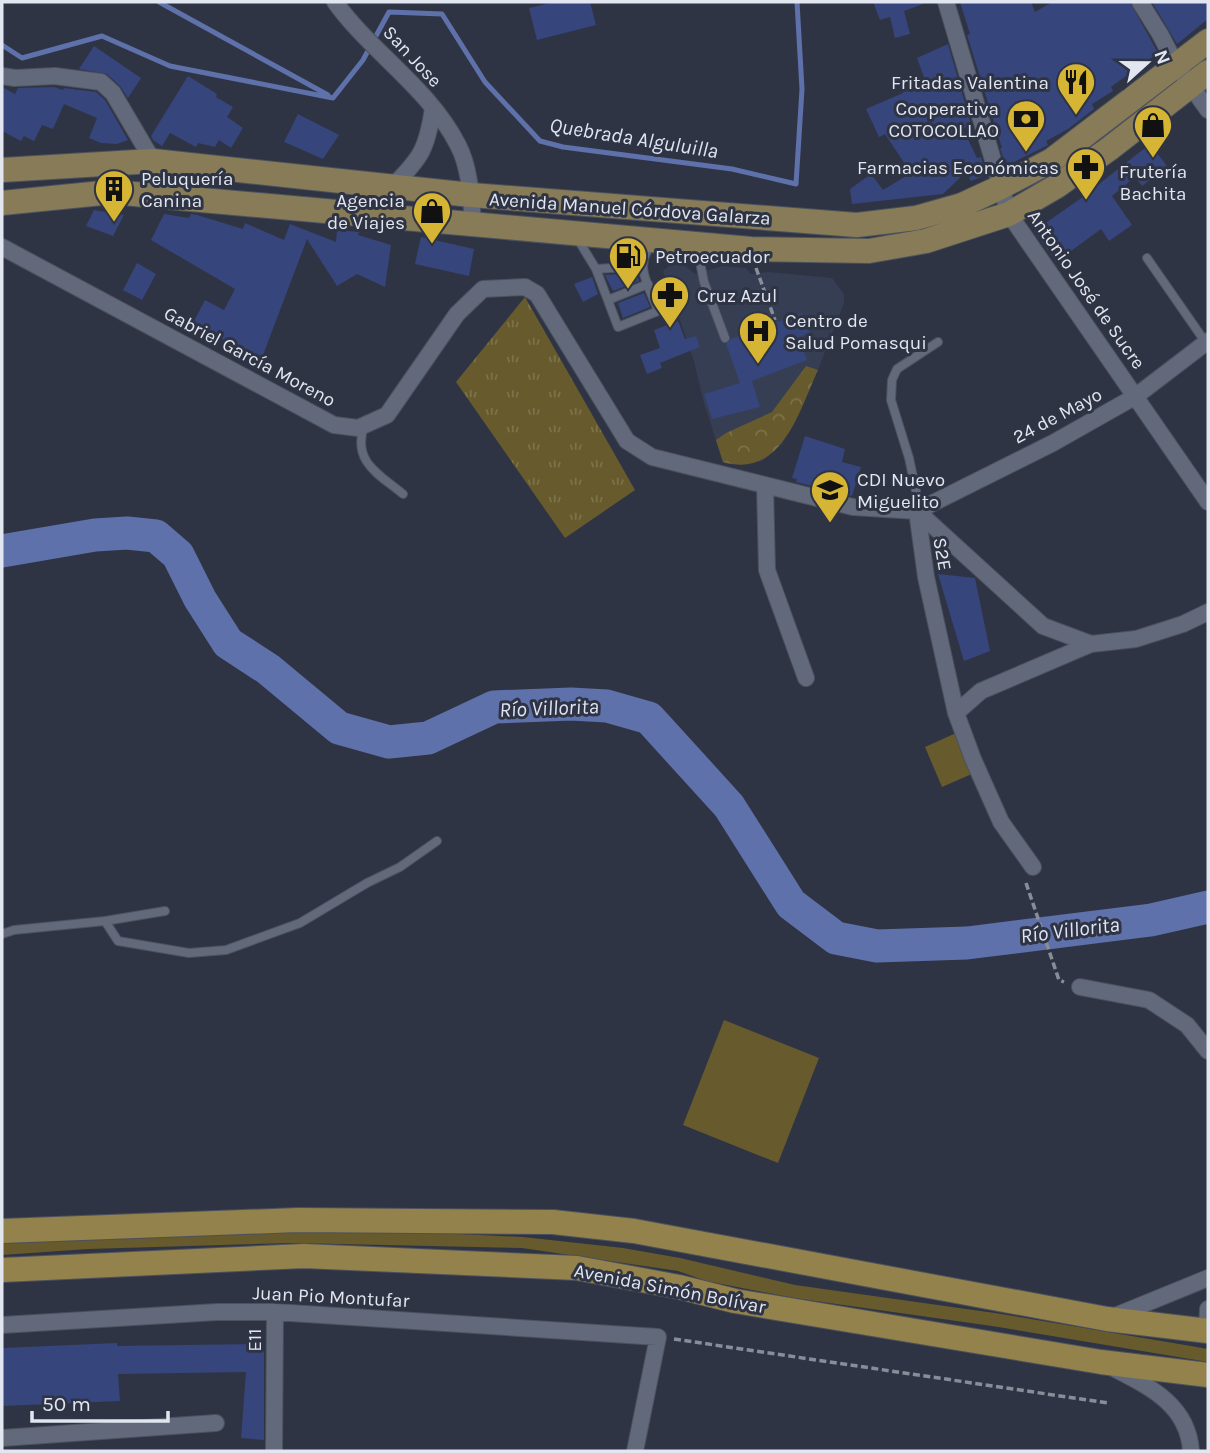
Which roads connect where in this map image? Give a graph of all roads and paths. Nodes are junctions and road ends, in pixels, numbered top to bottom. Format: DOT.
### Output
graph roads {
  1 [pos="335,2"];
  2 [pos="946,2"];
  3 [pos="1140,2"];
  4 [pos="1208,41"];
  5 [pos="1192,74"];
  6 [pos="2,76"];
  7 [pos="433,108"];
  8 [pos="1208,110"];
  9 [pos="153,161"];
  10 [pos="2,170"];
  11 [pos="391,187"];
  12 [pos="1001,187"];
  13 [pos="471,195"];
  14 [pos="2,203"];
  15 [pos="566,203"];
  16 [pos="648,209"];
  17 [pos="1009,214"];
  18 [pos="473,223"];
  19 [pos="569,233"];
  20 [pos="650,240"];
  21 [pos="696,244"];
  22 [pos="2,247"];
  23 [pos="751,249"];
  24 [pos="1147,258"];
  25 [pos="642,266"];
  26 [pos="596,268"];
  27 [pos="648,284"];
  28 [pos="608,300"];
  29 [pos="775,320"];
  30 [pos="725,338"];
  31 [pos="938,342"];
  32 [pos="1207,342"];
  33 [pos="1136,396"];
  34 [pos="364,426"];
  35 [pos="765,485"];
  36 [pos="403,494"];
  37 [pos="1208,502"];
  38 [pos="917,510"];
  39 [pos="1208,612"];
  40 [pos="1091,643"];
  41 [pos="806,678"];
  42 [pos="956,713"];
  43 [pos="437,841"];
  44 [pos="1028,871"];
  45 [pos="165,911"];
  46 [pos="105,921"];
  47 [pos="2,934"];
  48 [pos="1059,980"];
  49 [pos="1080,987"];
  50 [pos="1208,1051"];
  51 [pos="2,1231"];
  52 [pos="2,1270"];
  53 [pos="1208,1278"];
  54 [pos="275,1312"];
  55 [pos="1107,1319"];
  56 [pos="1208,1323"];
  57 [pos="2,1325"];
  58 [pos="658,1337"];
  59 [pos="1101,1362"];
  60 [pos="1208,1375"];
  61 [pos="1108,1403"];
  62 [pos="216,1423"];
  63 [pos="2,1438"];
  64 [pos="274,1451"];
  65 [pos="635,1451"];
  66 [pos="1191,1451"];
  1 -- 7 [label="street, San Jose"];
  2 -- 12 [label="street, Antonio José de Sucre"];
  3 -- 5 [label="street"];
  4 -- 5 [label="main road, Avenida Manuel Córdova Galarza"];
  5 -- 8 [label="street"];
  5 -- 12 [label="main road, Avenida Manuel Córdova Galarza"];
  5 -- 17 [label="main road, Avenida Manuel Córdova Galarza"];
  6 -- 9 [label="street"];
  7 -- 11 [label="street, San Jose"];
  7 -- 13 [label="street, San Jose"];
  9 -- 10 [label="main road, Avenida Manuel Córdova Galarza"];
  9 -- 11 [label="main road, Avenida Manuel Córdova Galarza"];
  11 -- 13 [label="main road, Avenida Manuel Córdova Galarza"];
  12 -- 16 [label="main road, Avenida Manuel Córdova Galarza"];
  12 -- 17 [label="street, Antonio José de Sucre"];
  13 -- 15 [label="main road, Avenida Manuel Córdova Galarza"];
  13 -- 18 [label="street, San Jose"];
  14 -- 18 [label="main road, Avenida Manuel Córdova Galarza"];
  15 -- 16 [label="main road, Avenida Manuel Córdova Galarza"];
  15 -- 19 [label="main road"];
  16 -- 20 [label="main road"];
  17 -- 23 [label="main road, Avenida Manuel Córdova Galarza"];
  17 -- 33 [label="street, Antonio José de Sucre"];
  18 -- 19 [label="main road, Avenida Manuel Córdova Galarza"];
  19 -- 20 [label="main road, Avenida Manuel Córdova Galarza"];
  19 -- 26 [label="lane"];
  20 -- 21 [label="main road, Avenida Manuel Córdova Galarza"];
  20 -- 25 [label="lane"];
  21 -- 23 [label="main road, Avenida Manuel Córdova Galarza"];
  21 -- 30 [label="lane"];
  22 -- 34 [label="street, Gabriel García Moreno"];
  23 -- 29 [label="path"];
  24 -- 32 [label="lane"];
  25 -- 26 [label="lane"];
  25 -- 27 [label="lane"];
  26 -- 28 [label="lane"];
  27 -- 28 [label="lane"];
  27 -- 28 [label="lane"];
  31 -- 38 [label="lane, S2E"];
  32 -- 33 [label="street, 24 de Mayo"];
  33 -- 37 [label="street, Antonio José de Sucre"];
  33 -- 38 [label="street, 24 de Mayo"];
  34 -- 35 [label="street"];
  34 -- 36 [label="lane"];
  35 -- 38 [label="street"];
  35 -- 41 [label="street"];
  38 -- 40 [label="street"];
  38 -- 42 [label="street, S2E"];
  39 -- 40 [label="street"];
  40 -- 42 [label="street"];
  42 -- 44 [label="street, S2E"];
  43 -- 46 [label="lane"];
  44 -- 48 [label="path"];
  45 -- 46 [label="lane"];
  46 -- 47 [label="lane"];
  49 -- 50 [label="street"];
  51 -- 55 [label="highway"];
  52 -- 59 [label="highway, Avenida Simón Bolívar"];
  53 -- 55 [label="street"];
  54 -- 57 [label="street, Juan Pio Montufar"];
  54 -- 58 [label="street, Juan Pio Montufar"];
  54 -- 64 [label="street, E11"];
  55 -- 56 [label="highway"];
  58 -- 61 [label="path"];
  58 -- 65 [label="street"];
  59 -- 60 [label="highway, Avenida Simón Bolívar"];
  59 -- 66 [label="street"];
  62 -- 63 [label="street"];
}
